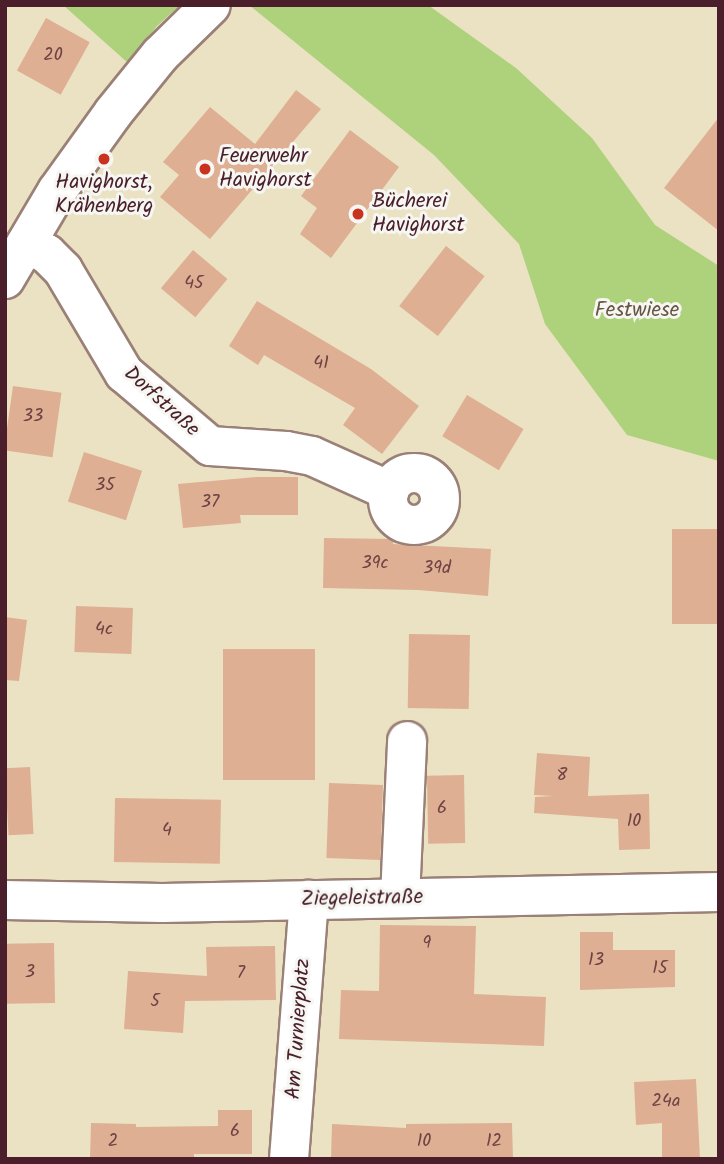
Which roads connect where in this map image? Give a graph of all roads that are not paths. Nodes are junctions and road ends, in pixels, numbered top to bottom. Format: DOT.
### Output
graph roads {
  1 [pos="211,5"];
  2 [pos="26,244"];
  3 [pos="5,279"];
  4 [pos="390,491"];
  5 [pos="407,741"];
  6 [pos="719,892"];
  7 [pos="400,898"];
  8 [pos="309,900"];
  9 [pos="5,901"];
  10 [pos="289,1159"];
  1 -- 2 [label="street"];
  2 -- 3 [label="street"];
  2 -- 4 [label="street, Dorfstraße"];
  5 -- 7 [label="street"];
  6 -- 7 [label="street, Ziegeleistraße"];
  7 -- 8 [label="street, Ziegeleistraße"];
  8 -- 9 [label="street, Ziegeleistraße"];
  8 -- 10 [label="street, Am Turnierplatz"];
}
